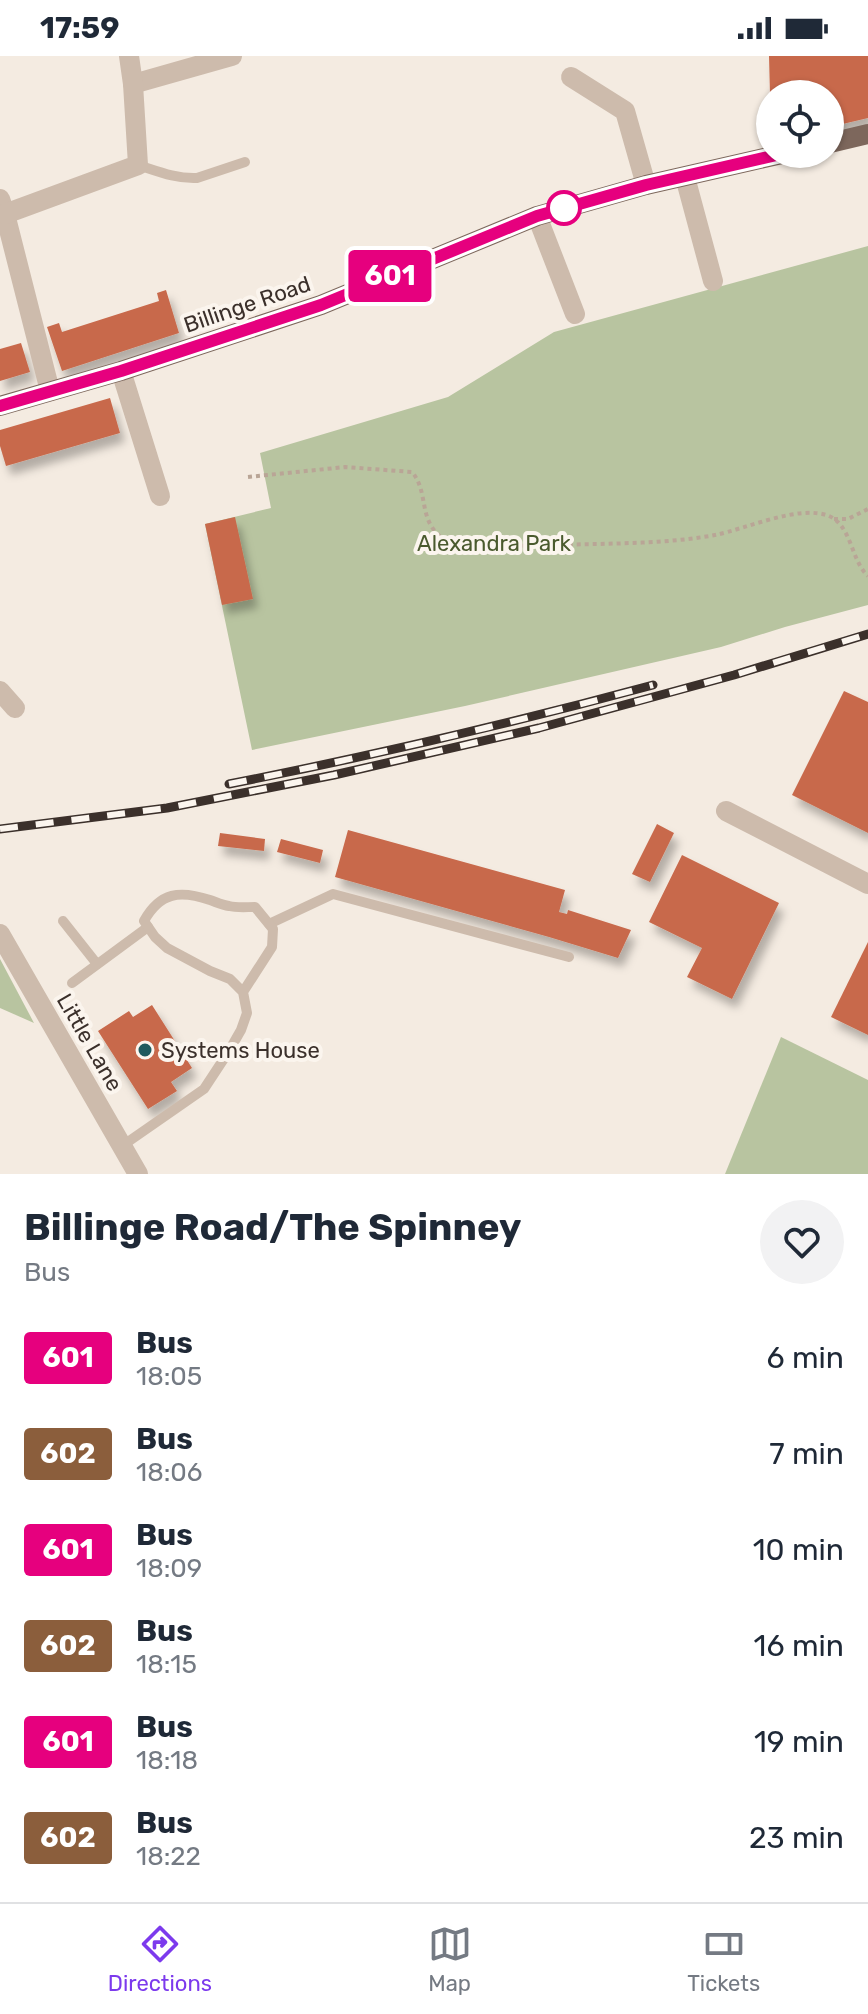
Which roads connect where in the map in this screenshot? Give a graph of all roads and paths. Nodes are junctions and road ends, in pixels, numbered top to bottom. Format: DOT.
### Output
graph roads {
  1 [pos="129,56"];
  2 [pos="232,56"];
  3 [pos="571,77"];
  4 [pos="133,84"];
  5 [pos="867,138"];
  6 [pos="844,141"];
  7 [pos="756,160"];
  8 [pos="245,162"];
  9 [pos="138,165"];
  10 [pos="685,177"];
  11 [pos="646,185"];
  12 [pos="3,206"];
  13 [pos="537,216"];
  14 [pos="713,281"];
  15 [pos="575,314"];
  16 [pos="121,371"];
  17 [pos="50,391"];
  18 [pos="0,406"];
  19 [pos="248,477"];
  20 [pos="160,496"];
  21 [pos="868,509"];
  22 [pos="834,519"];
  23 [pos="868,576"];
  24 [pos="0,691"];
  25 [pos="15,708"];
  26 [pos="726,811"];
  27 [pos="868,884"];
  28 [pos="63,921"];
  29 [pos="269,924"];
  30 [pos="148,927"];
  31 [pos="0,934"];
  32 [pos="569,957"];
  33 [pos="97,964"];
  34 [pos="72,983"];
  35 [pos="243,992"];
  36 [pos="122,1146"];
  37 [pos="138,1174"];
  1 -- 4 [label="street"];
  2 -- 4 [label="street"];
  3 -- 11 [label="street"];
  4 -- 9 [label="street"];
  5 -- 6 [label="main road"];
  7 -- 10 [label="main road, Billinge Road"];
  8 -- 9 [label="lane"];
  9 -- 12 [label="street"];
  10 -- 11 [label="main road, Billinge Road"];
  10 -- 14 [label="street"];
  11 -- 13 [label="main road, Billinge Road"];
  12 -- 17 [label="street"];
  13 -- 15 [label="street"];
  13 -- 16 [label="main road, Billinge Road"];
  16 -- 17 [label="main road, Billinge Road"];
  16 -- 20 [label="street"];
  17 -- 18 [label="main road, Billinge Road"];
  19 -- 22 [label="path"];
  21 -- 22 [label="path"];
  22 -- 23 [label="path"];
  24 -- 25 [label="street"];
  26 -- 27 [label="street"];
  28 -- 33 [label="lane"];
  29 -- 30 [label="lane"];
  29 -- 32 [label="lane"];
  29 -- 35 [label="lane"];
  30 -- 33 [label="lane"];
  30 -- 35 [label="lane"];
  31 -- 36 [label="street, Little Lane"];
  33 -- 34 [label="lane"];
  35 -- 36 [label="lane"];
  36 -- 37 [label="street, Little Lane"];
}
